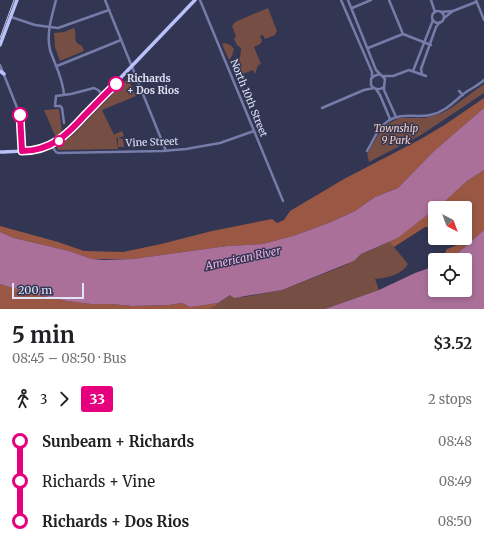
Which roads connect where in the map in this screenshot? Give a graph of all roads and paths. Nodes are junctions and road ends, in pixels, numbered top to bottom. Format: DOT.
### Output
graph roads {
  1 [pos="17,0"];
  2 [pos="56,0"];
  3 [pos="105,0"];
  4 [pos="195,0"];
  5 [pos="200,0"];
  6 [pos="341,0"];
  7 [pos="348,0"];
  8 [pos="371,0"];
  9 [pos="389,0"];
  10 [pos="431,0"];
  11 [pos="476,1"];
  12 [pos="352,8"];
  13 [pos="109,10"];
  14 [pos="453,11"];
  15 [pos="435,12"];
  16 [pos="441,12"];
  17 [pos="11,17"];
  18 [pos="443,18"];
  19 [pos="433,20"];
  20 [pos="484,20"];
  21 [pos="440,22"];
  22 [pos="49,28"];
  23 [pos="403,34"];
  24 [pos="121,40"];
  25 [pos="424,42"];
  26 [pos="0,45"];
  27 [pos="431,45"];
  28 [pos="368,48"];
  29 [pos="0,65"];
  30 [pos="57,66"];
  31 [pos="131,67"];
  32 [pos="0,71"];
  33 [pos="413,71"];
  34 [pos="4,74"];
  35 [pos="422,74"];
  36 [pos="381,75"];
  37 [pos="393,76"];
  38 [pos="426,76"];
  39 [pos="372,78"];
  40 [pos="484,80"];
  41 [pos="371,81"];
  42 [pos="385,85"];
  43 [pos="375,89"];
  44 [pos="364,90"];
  45 [pos="459,91"];
  46 [pos="64,95"];
  47 [pos="463,95"];
  48 [pos="104,96"];
  49 [pos="322,108"];
  50 [pos="396,117"];
  51 [pos="390,119"];
  52 [pos="64,123"];
  53 [pos="254,131"];
  54 [pos="51,145"];
  55 [pos="22,151"];
  56 [pos="166,151"];
  57 [pos="367,151"];
  58 [pos="0,152"];
  59 [pos="283,201"];
  1 -- 17 [label="main road"];
  2 -- 22 [label="street"];
  3 -- 13 [label="street"];
  4 -- 31 [label="main road"];
  5 -- 53 [label="street, North 10th Street"];
  6 -- 39 [label="street"];
  7 -- 12 [label="street"];
  8 -- 12 [label="street"];
  9 -- 23 [label="street"];
  10 -- 15 [label="street"];
  11 -- 14 [label="street"];
  11 -- 20 [label="street"];
  12 -- 28 [label="street"];
  13 -- 22 [label="street"];
  13 -- 24 [label="street"];
  14 -- 16 [label="street"];
  14 -- 18 [label="street"];
  15 -- 16 [label="street"];
  15 -- 19 [label="street"];
  16 -- 18 [label="street"];
  17 -- 22 [label="street"];
  17 -- 26 [label="main road"];
  18 -- 21 [label="street"];
  19 -- 21 [label="street"];
  19 -- 25 [label="street"];
  21 -- 27 [label="street"];
  22 -- 30 [label="street"];
  23 -- 25 [label="street"];
  23 -- 28 [label="street"];
  24 -- 30 [label="street"];
  24 -- 31 [label="street"];
  25 -- 27 [label="street"];
  25 -- 33 [label="street"];
  27 -- 35 [label="street"];
  28 -- 36 [label="street"];
  29 -- 34 [label="street"];
  30 -- 46 [label="street"];
  31 -- 48 [label="main road"];
  31 -- 56 [label="street"];
  32 -- 34 [label="main road"];
  33 -- 35 [label="street"];
  33 -- 37 [label="street"];
  34 -- 55 [label="street"];
  35 -- 38 [label="street"];
  36 -- 37 [label="street"];
  36 -- 39 [label="street"];
  36 -- 42 [label="street"];
  37 -- 42 [label="street"];
  39 -- 41 [label="street"];
  40 -- 47 [label="street"];
  41 -- 43 [label="street"];
  41 -- 44 [label="street"];
  42 -- 43 [label="street"];
  42 -- 50 [label="street"];
  43 -- 44 [label="street"];
  43 -- 51 [label="street"];
  44 -- 49 [label="street"];
  45 -- 47 [label="street"];
  46 -- 48 [label="street"];
  46 -- 52 [label="street"];
  47 -- 50 [label="street"];
  48 -- 54 [label="main road"];
  50 -- 51 [label="street"];
  51 -- 57 [label="street"];
  53 -- 56 [label="street, Vine Street"];
  53 -- 59 [label="street, North 10th Street"];
  54 -- 55 [label="main road"];
  54 -- 56 [label="street, Vine Street"];
  55 -- 58 [label="main road"];
}
